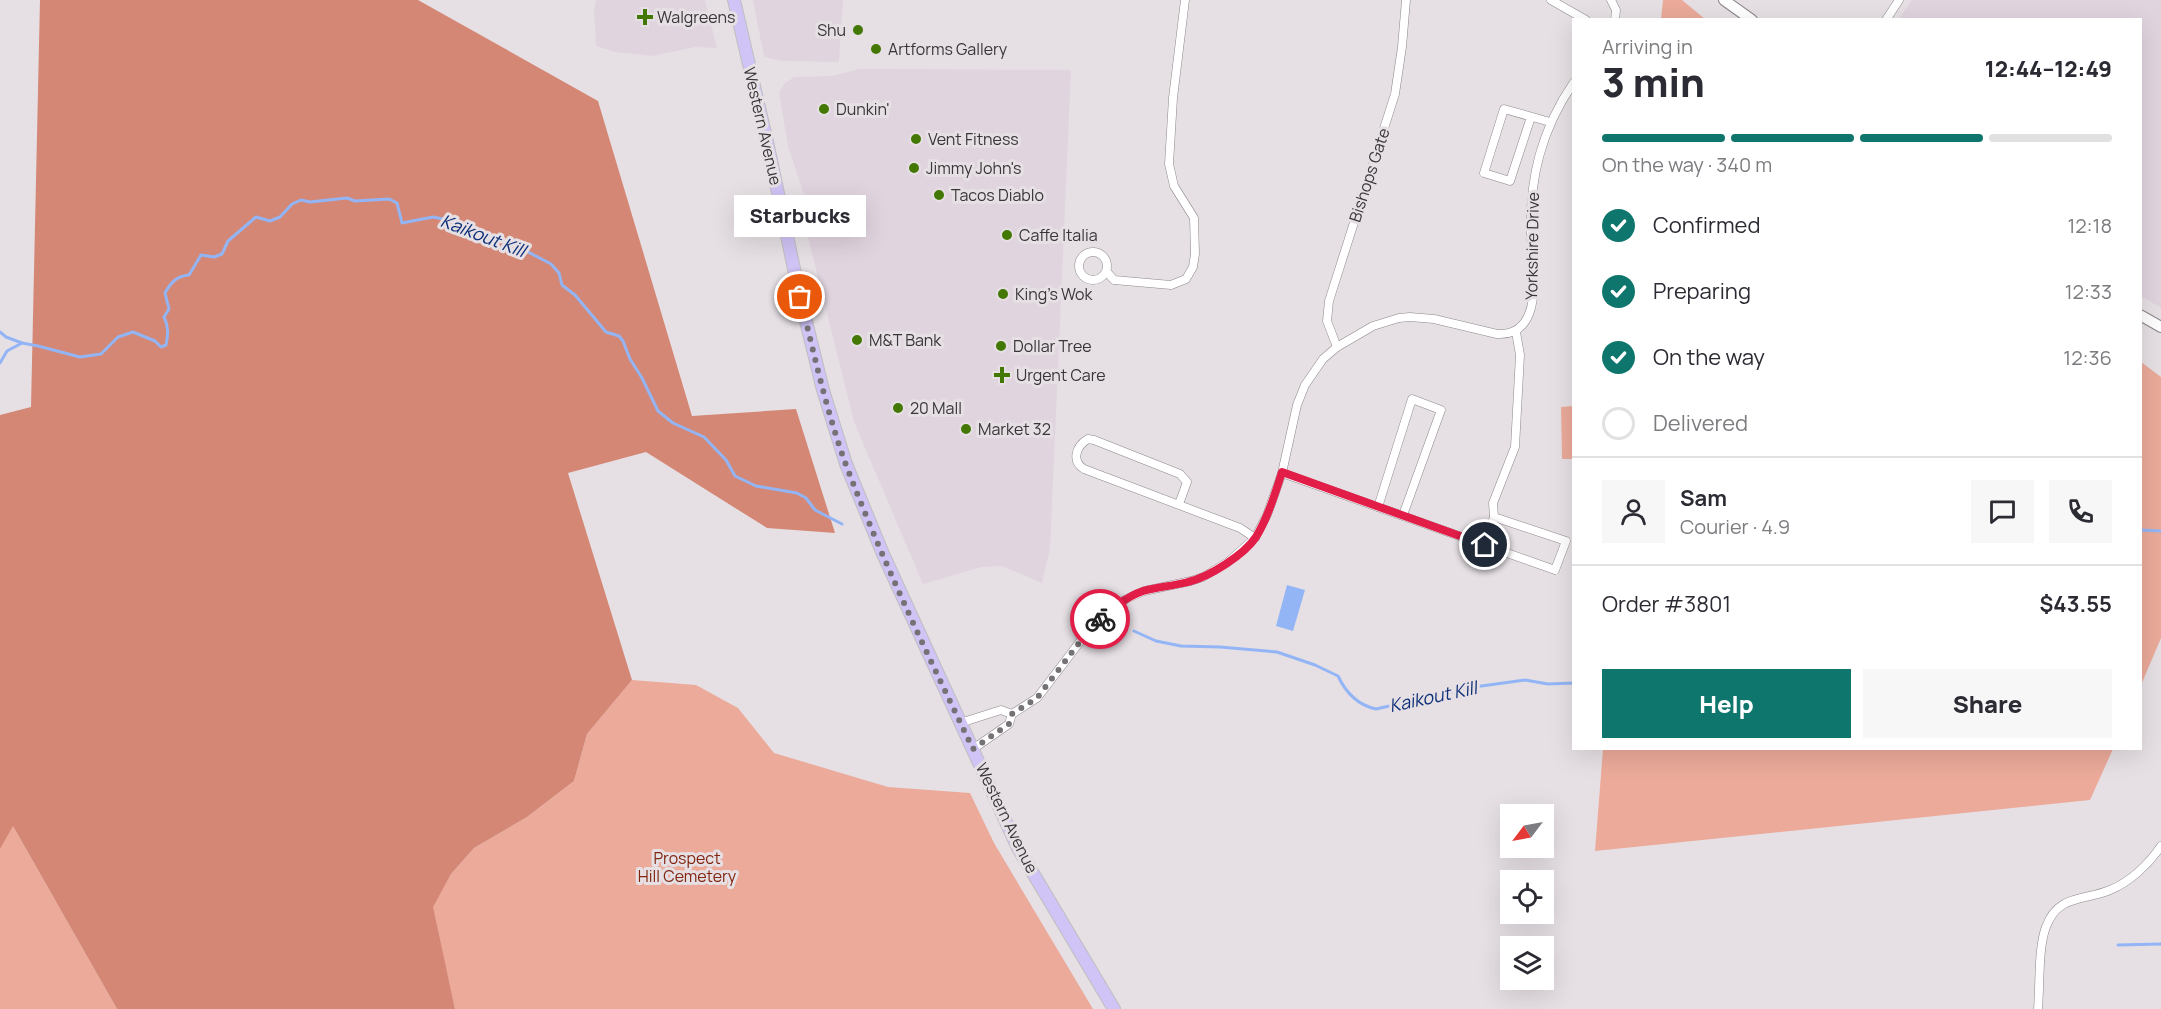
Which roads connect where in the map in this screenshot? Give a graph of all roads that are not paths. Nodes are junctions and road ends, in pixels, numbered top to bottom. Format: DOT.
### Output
graph roads {
  1 [pos="735,0"];
  2 [pos="1185,0"];
  3 [pos="1406,0"];
  4 [pos="1551,0"];
  5 [pos="1611,0"];
  6 [pos="1724,0"];
  7 [pos="1899,0"];
  8 [pos="1582,18"];
  9 [pos="1616,18"];
  10 [pos="1749,18"];
  11 [pos="1887,18"];
  12 [pos="1572,85"];
  13 [pos="1531,117"];
  14 [pos="1550,122"];
  15 [pos="1107,272"];
  16 [pos="2142,316"];
  17 [pos="2161,327"];
  18 [pos="1516,332"];
  19 [pos="1337,347"];
  20 [pos="1282,472"];
  21 [pos="1179,504"];
  22 [pos="1378,507"];
  23 [pos="1403,515"];
  24 [pos="1494,517"];
  25 [pos="1255,538"];
  26 [pos="1485,545"];
  27 [pos="1012,714"];
  28 [pos="960,723"];
  29 [pos="973,749"];
  30 [pos="2161,846"];
  31 [pos="1114,1009"];
  32 [pos="2038,1009"];
  1 -- 28 [label="main road, Western Avenue"];
  2 -- 15 [label="street"];
  3 -- 19 [label="street, Bishops Gate"];
  4 -- 8 [label="street"];
  5 -- 9 [label="street"];
  6 -- 10 [label="main road"];
  7 -- 11 [label="street"];
  12 -- 14 [label="street, Yorkshire Drive"];
  13 -- 13 [label="street"];
  13 -- 14 [label="street"];
  14 -- 18 [label="street, Yorkshire Drive"];
  16 -- 17 [label="main road"];
  18 -- 19 [label="street"];
  18 -- 24 [label="street"];
  19 -- 20 [label="street"];
  20 -- 22 [label="street"];
  20 -- 25 [label="street"];
  21 -- 21 [label="street"];
  21 -- 25 [label="street"];
  22 -- 23 [label="street"];
  22 -- 23 [label="street"];
  23 -- 26 [label="street"];
  24 -- 26 [label="street"];
  24 -- 26 [label="street"];
  25 -- 27 [label="street"];
  27 -- 28 [label="street"];
  27 -- 29 [label="street"];
  28 -- 29 [label="main road, Western Avenue"];
  29 -- 31 [label="main road, Western Avenue"];
  30 -- 32 [label="street"];
}
